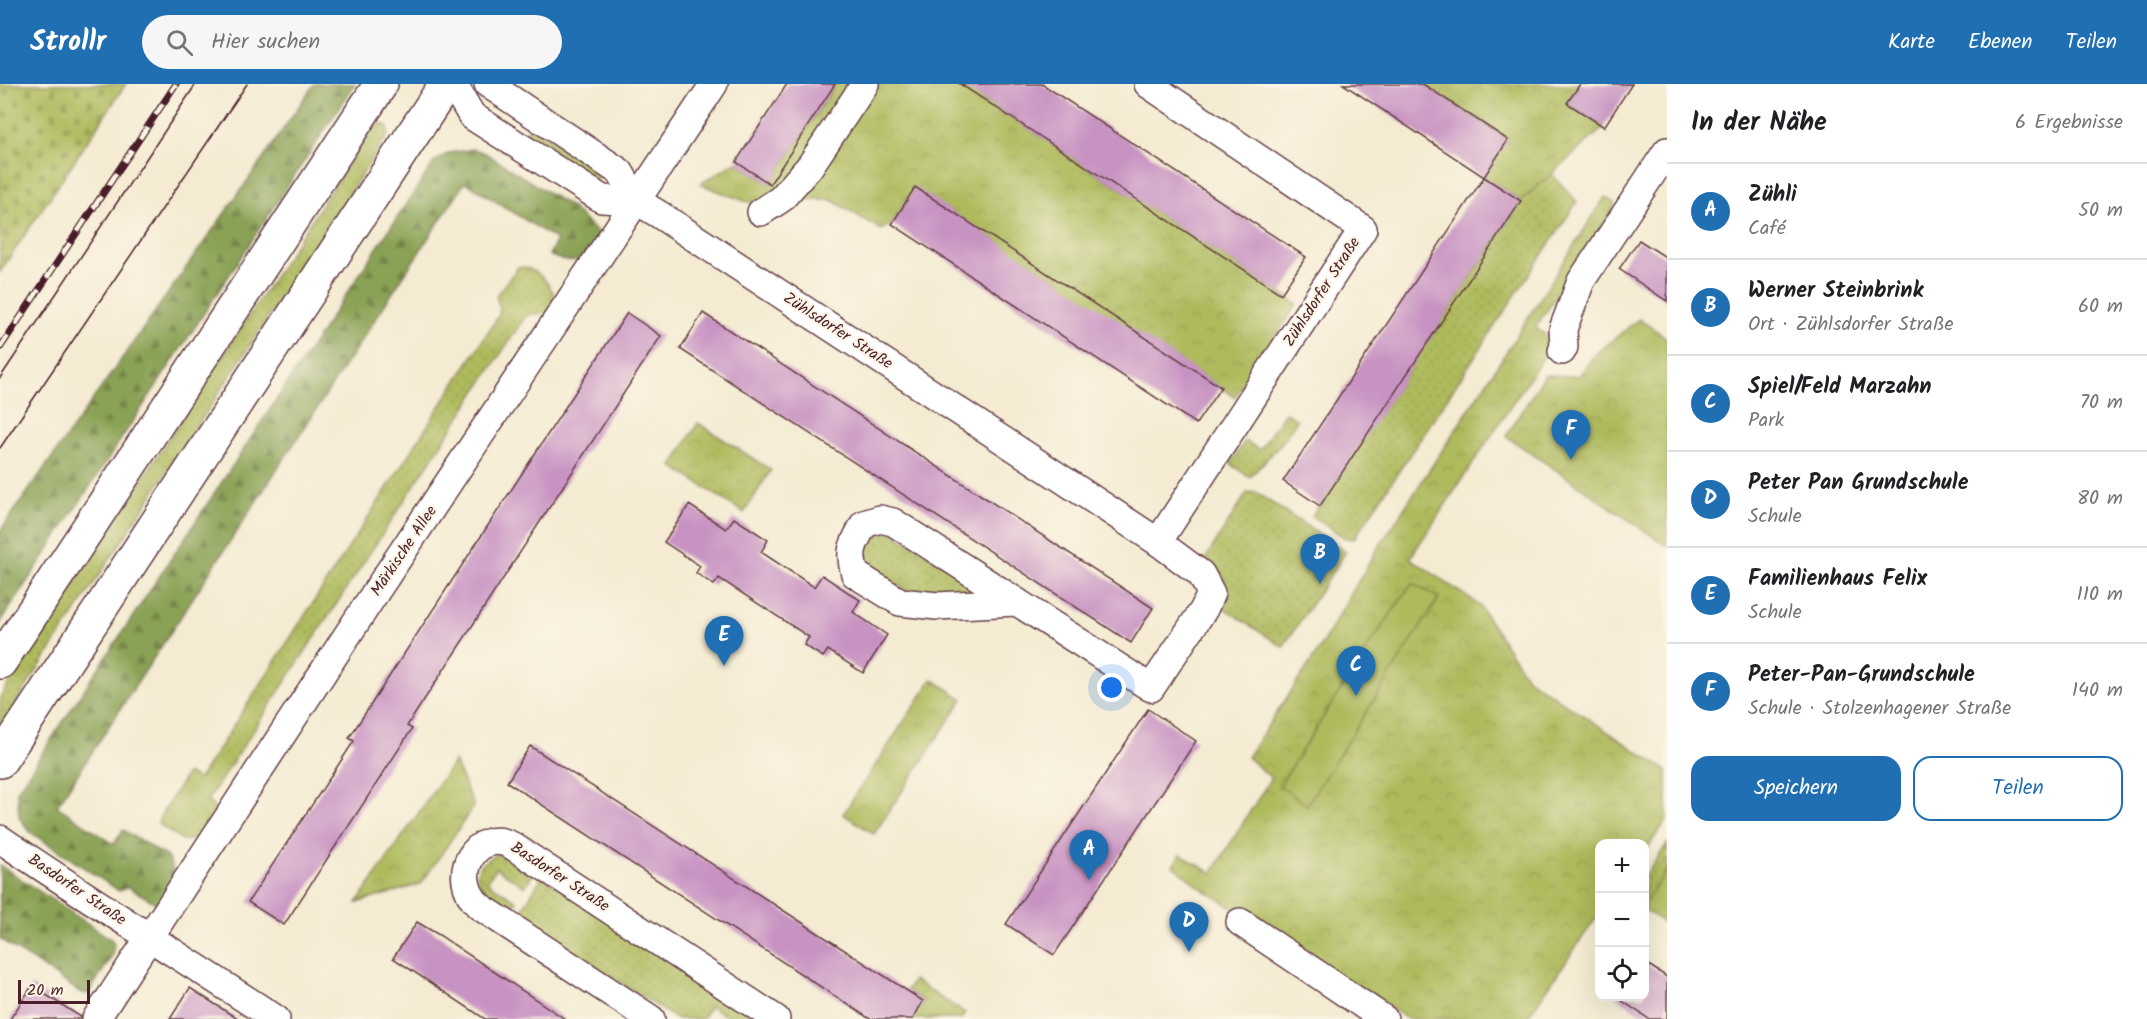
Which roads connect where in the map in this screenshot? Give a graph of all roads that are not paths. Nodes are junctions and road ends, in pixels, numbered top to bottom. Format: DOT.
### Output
graph roads {
  1 [pos="381,84"];
  2 [pos="446,84"];
  3 [pos="453,84"];
  4 [pos="488,84"];
  5 [pos="714,84"];
  6 [pos="865,84"];
  7 [pos="1148,84"];
  8 [pos="1667,151"];
  9 [pos="637,201"];
  10 [pos="761,212"];
  11 [pos="1563,340"];
  12 [pos="1158,542"];
  13 [pos="1017,602"];
  14 [pos="0,662"];
  15 [pos="0,761"];
  16 [pos="0,839"];
  17 [pos="1239,922"];
  18 [pos="150,938"];
  19 [pos="96,1019"];
  20 [pos="276,1019"];
  21 [pos="651,1019"];
  22 [pos="776,1019"];
  23 [pos="1384,1019"];
  1 -- 14 [label="main road"];
  2 -- 15 [label="main road"];
  3 -- 9 [label="street, Zühlsdorfer Straße"];
  4 -- 9 [label="street, Zühlsdorfer Straße"];
  5 -- 9 [label="street, Märkische Allee"];
  6 -- 10 [label="street"];
  7 -- 12 [label="street, Zühlsdorfer Straße"];
  8 -- 11 [label="street"];
  9 -- 12 [label="street, Zühlsdorfer Straße"];
  9 -- 18 [label="street, Märkische Allee"];
  12 -- 13 [label="street, Zühlsdorfer Straße"];
  13 -- 13 [label="street, Zühlsdorfer Straße"];
  16 -- 18 [label="street, Basdorfer Straße"];
  17 -- 23 [label="street"];
  18 -- 19 [label="street, Märkische Allee"];
  18 -- 20 [label="street, Basdorfer Straße"];
  21 -- 22 [label="street, Basdorfer Straße"];
}
